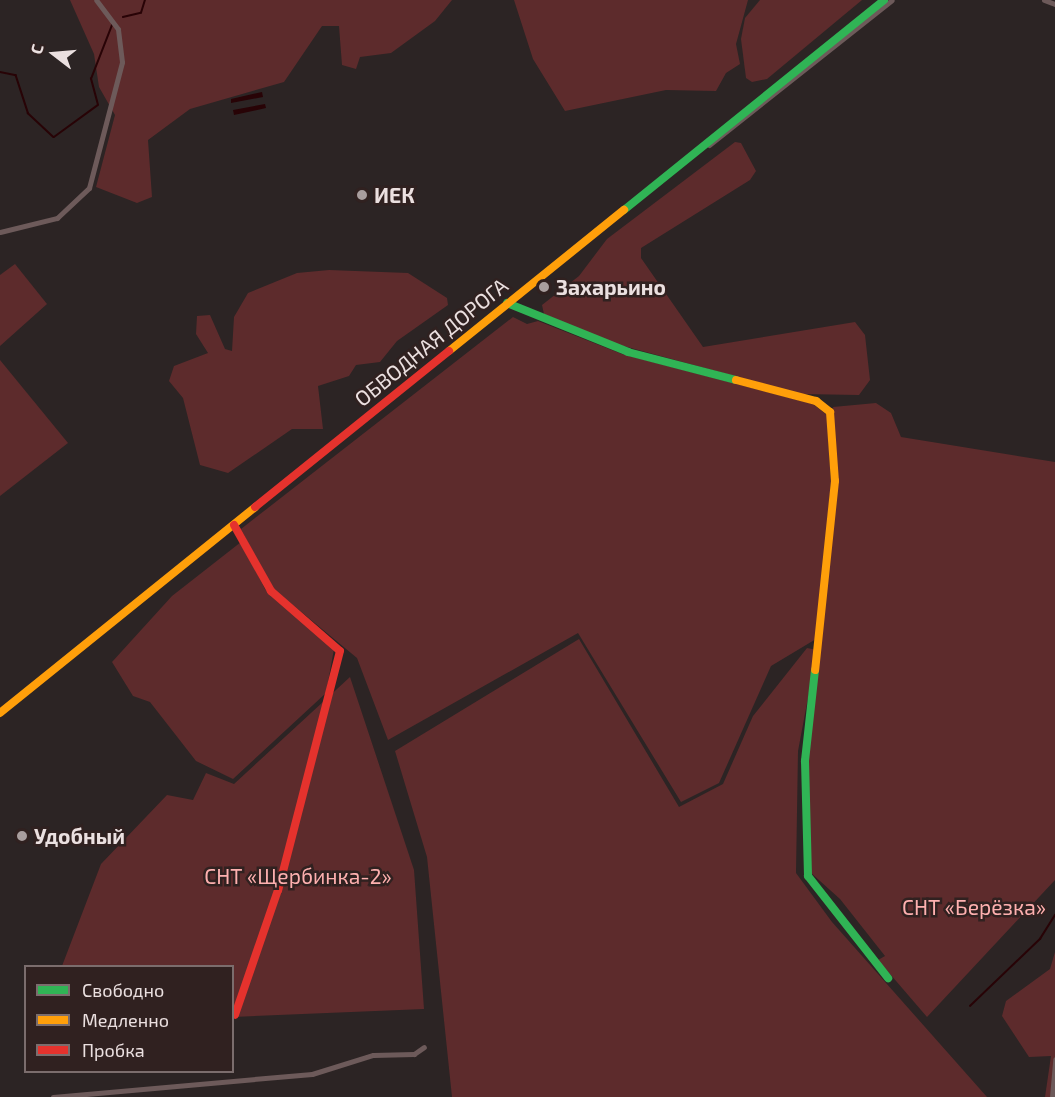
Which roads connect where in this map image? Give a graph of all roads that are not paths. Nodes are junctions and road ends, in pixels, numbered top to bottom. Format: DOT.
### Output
graph roads {
  1 [pos="96,0"];
  2 [pos="884,0"];
  3 [pos="892,0"];
  4 [pos="1044,0"];
  5 [pos="1055,4"];
  6 [pos="695,153"];
  7 [pos="0,232"];
  8 [pos="507,303"];
  9 [pos="234,525"];
  10 [pos="0,712"];
  11 [pos="888,978"];
  12 [pos="235,1015"];
  13 [pos="424,1047"];
  14 [pos="1055,1059"];
  15 [pos="53,1097"];
  16 [pos="1052,1097"];
  1 -- 7 [label="street"];
  2 -- 6 [label="street, ОБВОДНАЯ ДОРОГА"];
  3 -- 6 [label="street"];
  4 -- 5 [label="street"];
  6 -- 8 [label="street, ОБВОДНАЯ ДОРОГА"];
  8 -- 9 [label="street, ОБВОДНАЯ ДОРОГА"];
  8 -- 11 [label="street"];
  9 -- 10 [label="street, ОБВОДНАЯ ДОРОГА"];
  9 -- 12 [label="street"];
  13 -- 15 [label="street"];
  14 -- 16 [label="street"];
}
